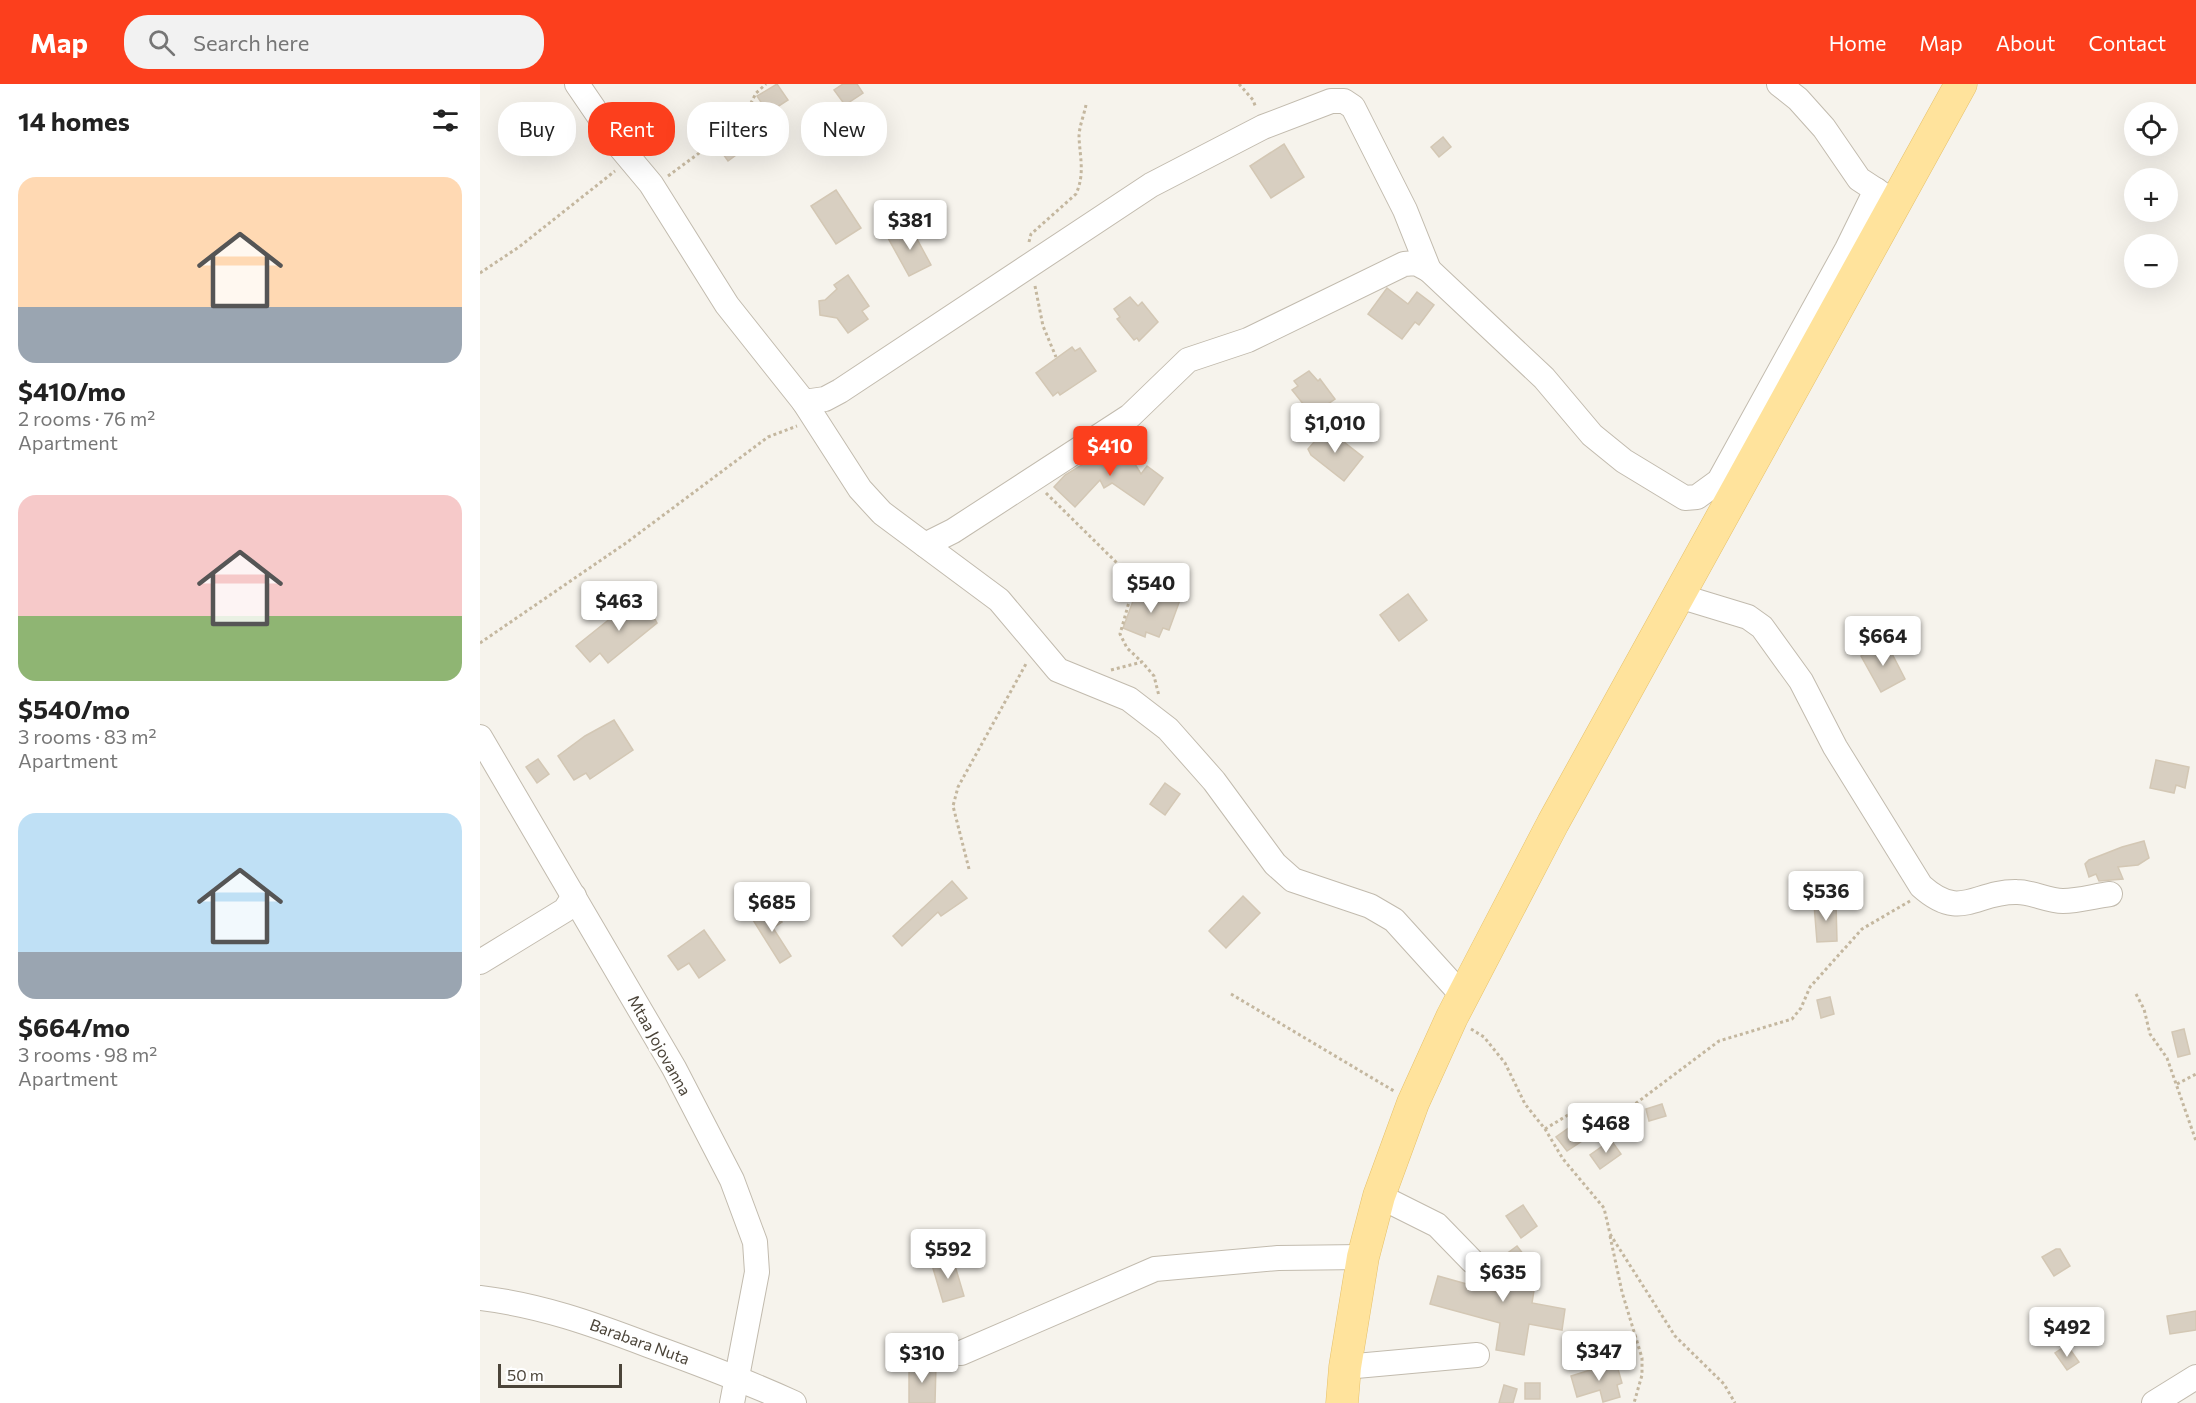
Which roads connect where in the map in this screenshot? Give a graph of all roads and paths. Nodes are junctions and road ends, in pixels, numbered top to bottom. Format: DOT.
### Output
graph roads {
  1 [pos="577,84"];
  2 [pos="766,84"];
  3 [pos="1239,84"];
  4 [pos="1779,84"];
  5 [pos="1961,84"];
  6 [pos="589,102"];
  7 [pos="1086,105"];
  8 [pos="1263,127"];
  9 [pos="620,156"];
  10 [pos="628,156"];
  11 [pos="651,184"];
  12 [pos="1885,196"];
  13 [pos="1032,263"];
  14 [pos="1429,270"];
  15 [pos="480,273"];
  16 [pos="1056,357"];
  17 [pos="804,402"];
  18 [pos="817,424"];
  19 [pos="1031,478"];
  20 [pos="925,545"];
  21 [pos="1679,596"];
  22 [pos="480,643"];
  23 [pos="1034,644"];
  24 [pos="1142,662"];
  25 [pos="480,737"];
  26 [pos="969,869"];
  27 [pos="1921,886"];
  28 [pos="2110,894"];
  29 [pos="574,896"];
  30 [pos="480,962"];
  31 [pos="1231,994"];
  32 [pos="2136,994"];
  33 [pos="1457,1006"];
  34 [pos="2196,1074"];
  35 [pos="2177,1084"];
  36 [pos="1413,1103"];
  37 [pos="1545,1130"];
  38 [pos="2196,1141"];
  39 [pos="1379,1196"];
  40 [pos="1610,1234"];
  41 [pos="1364,1257"];
  42 [pos="1472,1261"];
  43 [pos="480,1298"];
  44 [pos="961,1353"];
  45 [pos="1477,1355"];
  46 [pos="1345,1367"];
  47 [pos="2196,1377"];
  48 [pos="738,1378"];
  49 [pos="732,1403"];
  50 [pos="794,1403"];
  51 [pos="1342,1403"];
  52 [pos="1634,1403"];
  53 [pos="1735,1403"];
  54 [pos="2154,1403"];
  1 -- 6 [label="street"];
  2 -- 11 [label="path"];
  3 -- 8 [label="path"];
  4 -- 12 [label="street"];
  5 -- 12 [label="main road"];
  7 -- 13 [label="path"];
  8 -- 13 [label="street"];
  8 -- 14 [label="street"];
  9 -- 15 [label="path"];
  10 -- 11 [label="street"];
  11 -- 17 [label="street"];
  12 -- 14 [label="street"];
  12 -- 21 [label="main road"];
  13 -- 16 [label="path"];
  13 -- 17 [label="street"];
  14 -- 19 [label="street"];
  17 -- 18 [label="street"];
  18 -- 20 [label="street"];
  18 -- 22 [label="path"];
  19 -- 20 [label="street"];
  19 -- 24 [label="path"];
  20 -- 23 [label="street"];
  21 -- 27 [label="street"];
  21 -- 33 [label="main road"];
  23 -- 26 [label="path"];
  23 -- 33 [label="street"];
  25 -- 29 [label="street, Mtaa Jojovanna"];
  27 -- 28 [label="street"];
  27 -- 37 [label="path"];
  29 -- 30 [label="street"];
  29 -- 48 [label="street, Mtaa Jojovanna"];
  31 -- 36 [label="path"];
  32 -- 35 [label="path"];
  33 -- 36 [label="main road"];
  33 -- 37 [label="path"];
  34 -- 35 [label="path"];
  35 -- 38 [label="path"];
  36 -- 39 [label="main road"];
  37 -- 40 [label="path"];
  39 -- 41 [label="main road"];
  39 -- 42 [label="street"];
  40 -- 52 [label="path"];
  40 -- 53 [label="path"];
  41 -- 44 [label="street"];
  41 -- 46 [label="main road"];
  43 -- 48 [label="street, Barabara Nuta"];
  45 -- 46 [label="street"];
  46 -- 51 [label="main road"];
  47 -- 54 [label="street"];
  48 -- 49 [label="street, Mtaa Jojovanna"];
  48 -- 50 [label="street, Barabara Nuta"];
}
